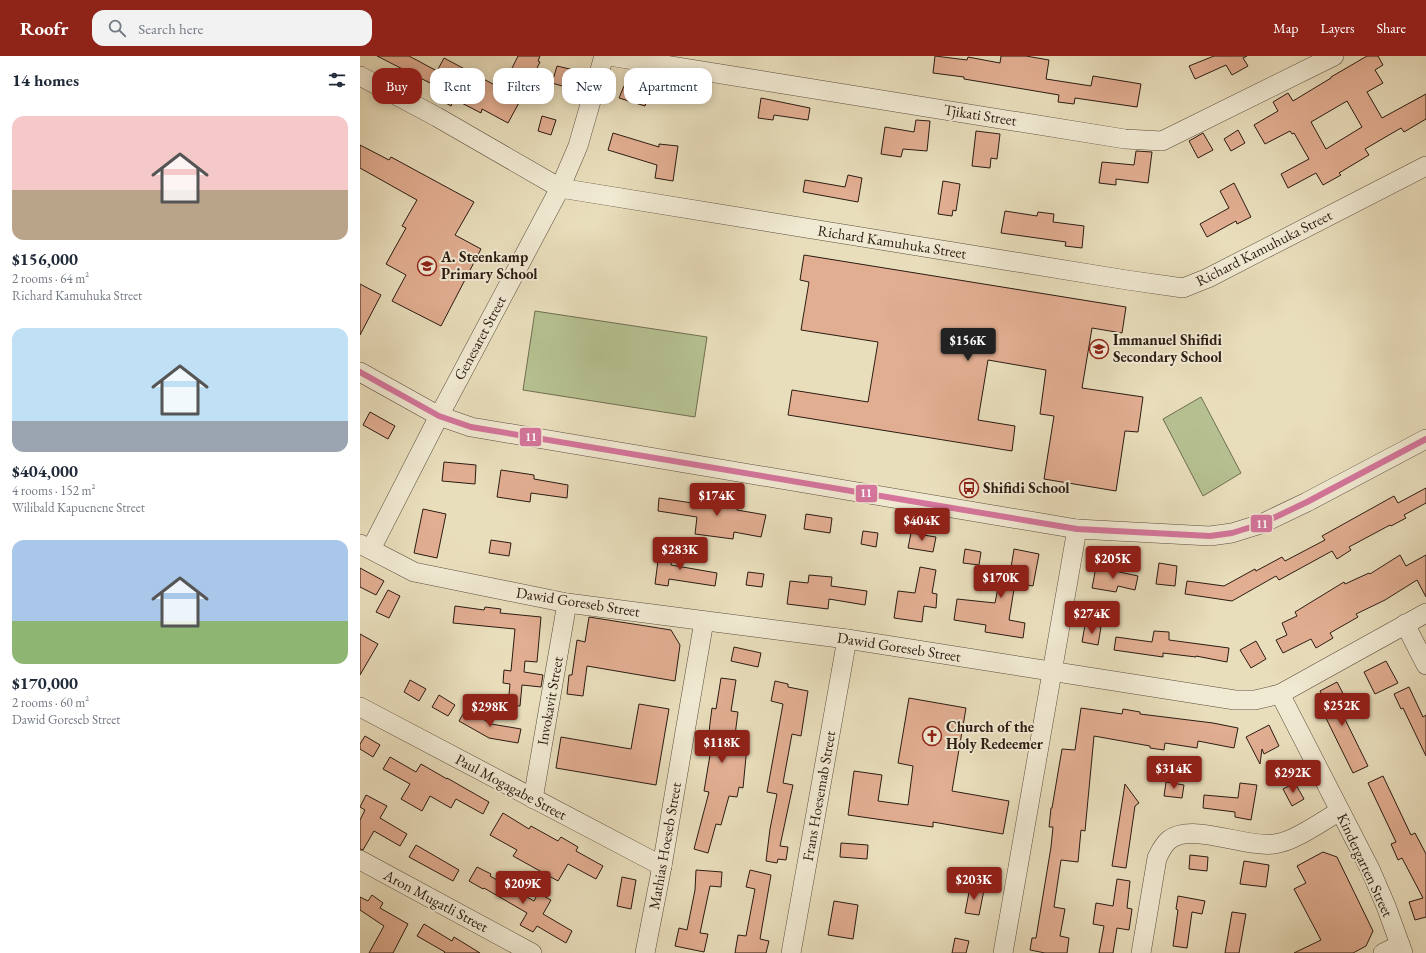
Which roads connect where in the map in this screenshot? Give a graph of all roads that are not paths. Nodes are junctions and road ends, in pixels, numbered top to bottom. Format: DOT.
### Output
graph roads {
  1 [pos="604,56"];
  2 [pos="609,56"];
  3 [pos="1334,56"];
  4 [pos="360,76"];
  5 [pos="1426,166"];
  6 [pos="560,188"];
  7 [pos="360,372"];
  8 [pos="439,416"];
  9 [pos="1426,439"];
  10 [pos="1077,529"];
  11 [pos="365,546"];
  12 [pos="567,603"];
  13 [pos="1426,613"];
  14 [pos="704,621"];
  15 [pos="1405,624"];
  16 [pos="847,639"];
  17 [pos="1426,665"];
  18 [pos="1053,670"];
  19 [pos="1280,694"];
  20 [pos="360,707"];
  21 [pos="532,798"];
  22 [pos="1340,811"];
  23 [pos="360,860"];
  24 [pos="662,866"];
  25 [pos="1401,949"];
  26 [pos="532,953"];
  27 [pos="645,953"];
  28 [pos="791,953"];
  29 [pos="1003,953"];
  30 [pos="1141,953"];
  31 [pos="1383,953"];
  1 -- 6 [label="street, Genesaret Street"];
  2 -- 3 [label="street, Tjikati Street"];
  4 -- 6 [label="street, Richard Kamuhuka Street"];
  5 -- 6 [label="street, Richard Kamuhuka Street"];
  6 -- 8 [label="street, Genesaret Street"];
  7 -- 8 [label="street"];
  8 -- 10 [label="street"];
  8 -- 11 [label="street, Genesaret Street"];
  9 -- 10 [label="street"];
  10 -- 18 [label="street"];
  11 -- 12 [label="street, Dawid Goreseb Street"];
  12 -- 14 [label="street, Dawid Goreseb Street"];
  12 -- 21 [label="street, Invokavit Street"];
  13 -- 15 [label="street, Dawid Goreseb Street"];
  14 -- 16 [label="street, Dawid Goreseb Street"];
  14 -- 24 [label="street, Mathias Hoeseb Street"];
  15 -- 17 [label="street"];
  15 -- 19 [label="street, Dawid Goreseb Street"];
  16 -- 18 [label="street, Dawid Goreseb Street"];
  16 -- 28 [label="street, Frans Hoesemab Street"];
  18 -- 19 [label="street, Dawid Goreseb Street"];
  18 -- 29 [label="street"];
  19 -- 22 [label="street, Kindergarten Street"];
  20 -- 21 [label="street, Paul Mogagabe Street"];
  21 -- 24 [label="street, Paul Mogagabe Street"];
  22 -- 25 [label="street, Kindergarten Street"];
  22 -- 30 [label="street"];
  23 -- 26 [label="street, Aron Mugatli Street"];
  24 -- 27 [label="street, Mathias Hoeseb Street"];
  25 -- 31 [label="street"];
}
